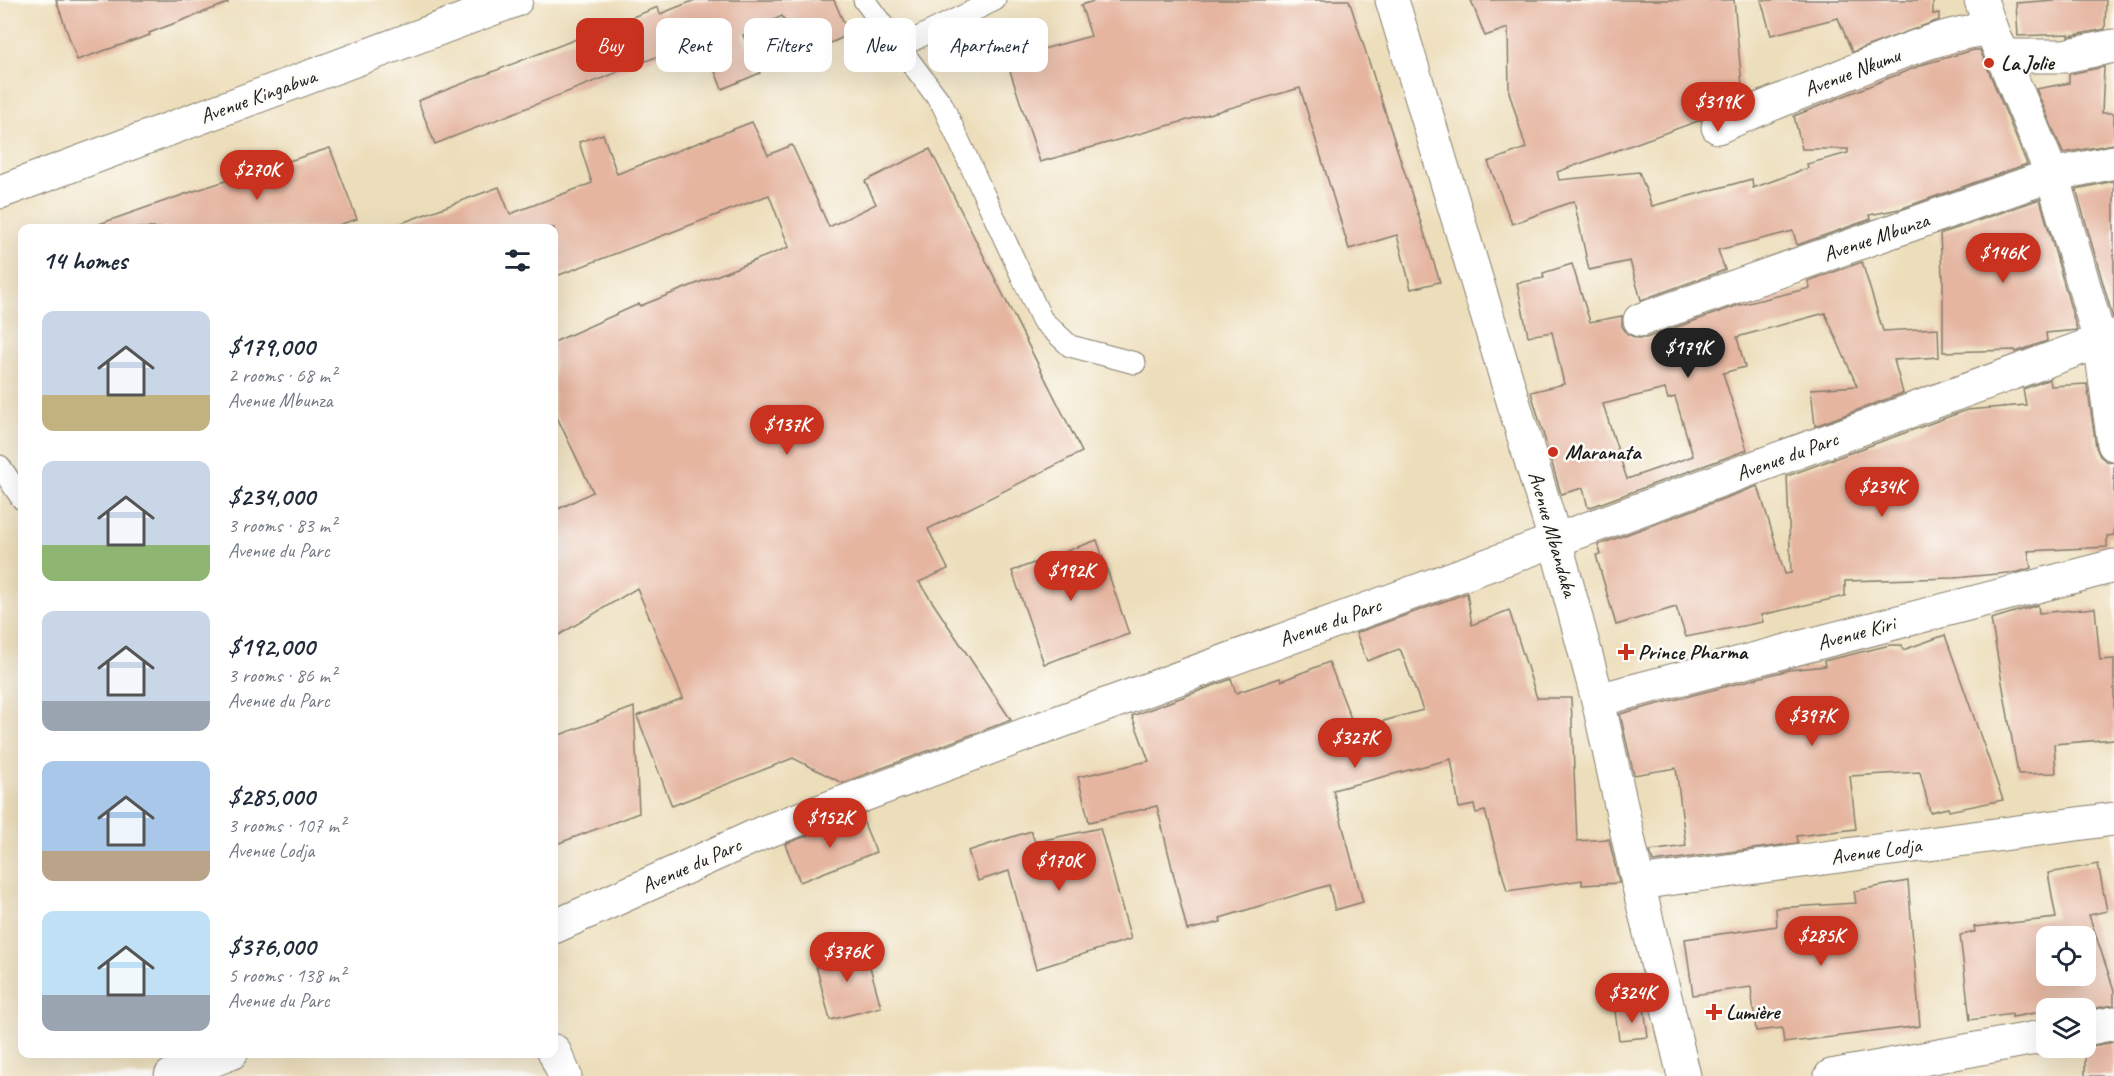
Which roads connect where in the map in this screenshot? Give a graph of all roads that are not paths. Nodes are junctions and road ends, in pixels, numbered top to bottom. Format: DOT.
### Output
graph roads {
  1 [pos="516,0"];
  2 [pos="864,0"];
  3 [pos="994,0"];
  4 [pos="1392,0"];
  5 [pos="877,18"];
  6 [pos="1992,28"];
  7 [pos="916,39"];
  8 [pos="2114,46"];
  9 [pos="916,70"];
  10 [pos="1718,127"];
  11 [pos="2114,162"];
  12 [pos="2052,175"];
  13 [pos="0,192"];
  14 [pos="1640,320"];
  15 [pos="2107,338"];
  16 [pos="1135,363"];
  17 [pos="2114,444"];
  18 [pos="0,466"];
  19 [pos="18,493"];
  20 [pos="1556,540"];
  21 [pos="2114,566"];
  22 [pos="1598,700"];
  23 [pos="2114,819"];
  24 [pos="1638,883"];
  25 [pos="558,925"];
  26 [pos="2114,1023"];
  27 [pos="2096,1027"];
  28 [pos="2036,1038"];
  29 [pos="218,1058"];
  30 [pos="557,1058"];
  31 [pos="171,1076"];
  32 [pos="565,1076"];
  33 [pos="1684,1076"];
  34 [pos="1831,1076"];
  1 -- 13 [label="street, Avenue Kingabwa"];
  2 -- 5 [label="lane"];
  3 -- 7 [label="lane"];
  4 -- 20 [label="street, Avenue Mbandaka"];
  6 -- 8 [label="street, Avenue Nkumu"];
  6 -- 10 [label="street, Avenue Nkumu"];
  6 -- 12 [label="street"];
  9 -- 16 [label="lane"];
  11 -- 12 [label="street, Avenue Mbunza"];
  12 -- 14 [label="street, Avenue Mbunza"];
  12 -- 15 [label="street"];
  15 -- 17 [label="street"];
  15 -- 20 [label="street, Avenue du Parc"];
  18 -- 19 [label="lane"];
  20 -- 22 [label="street, Avenue Mbandaka"];
  20 -- 25 [label="street, Avenue du Parc"];
  21 -- 22 [label="street, Avenue Kiri"];
  22 -- 24 [label="street, Avenue Mbandaka"];
  23 -- 24 [label="street, Avenue Lodja"];
  24 -- 33 [label="street, Avenue Mbandaka"];
  26 -- 27 [label="street"];
  28 -- 34 [label="street"];
  29 -- 31 [label="street"];
  30 -- 32 [label="street"];
}
